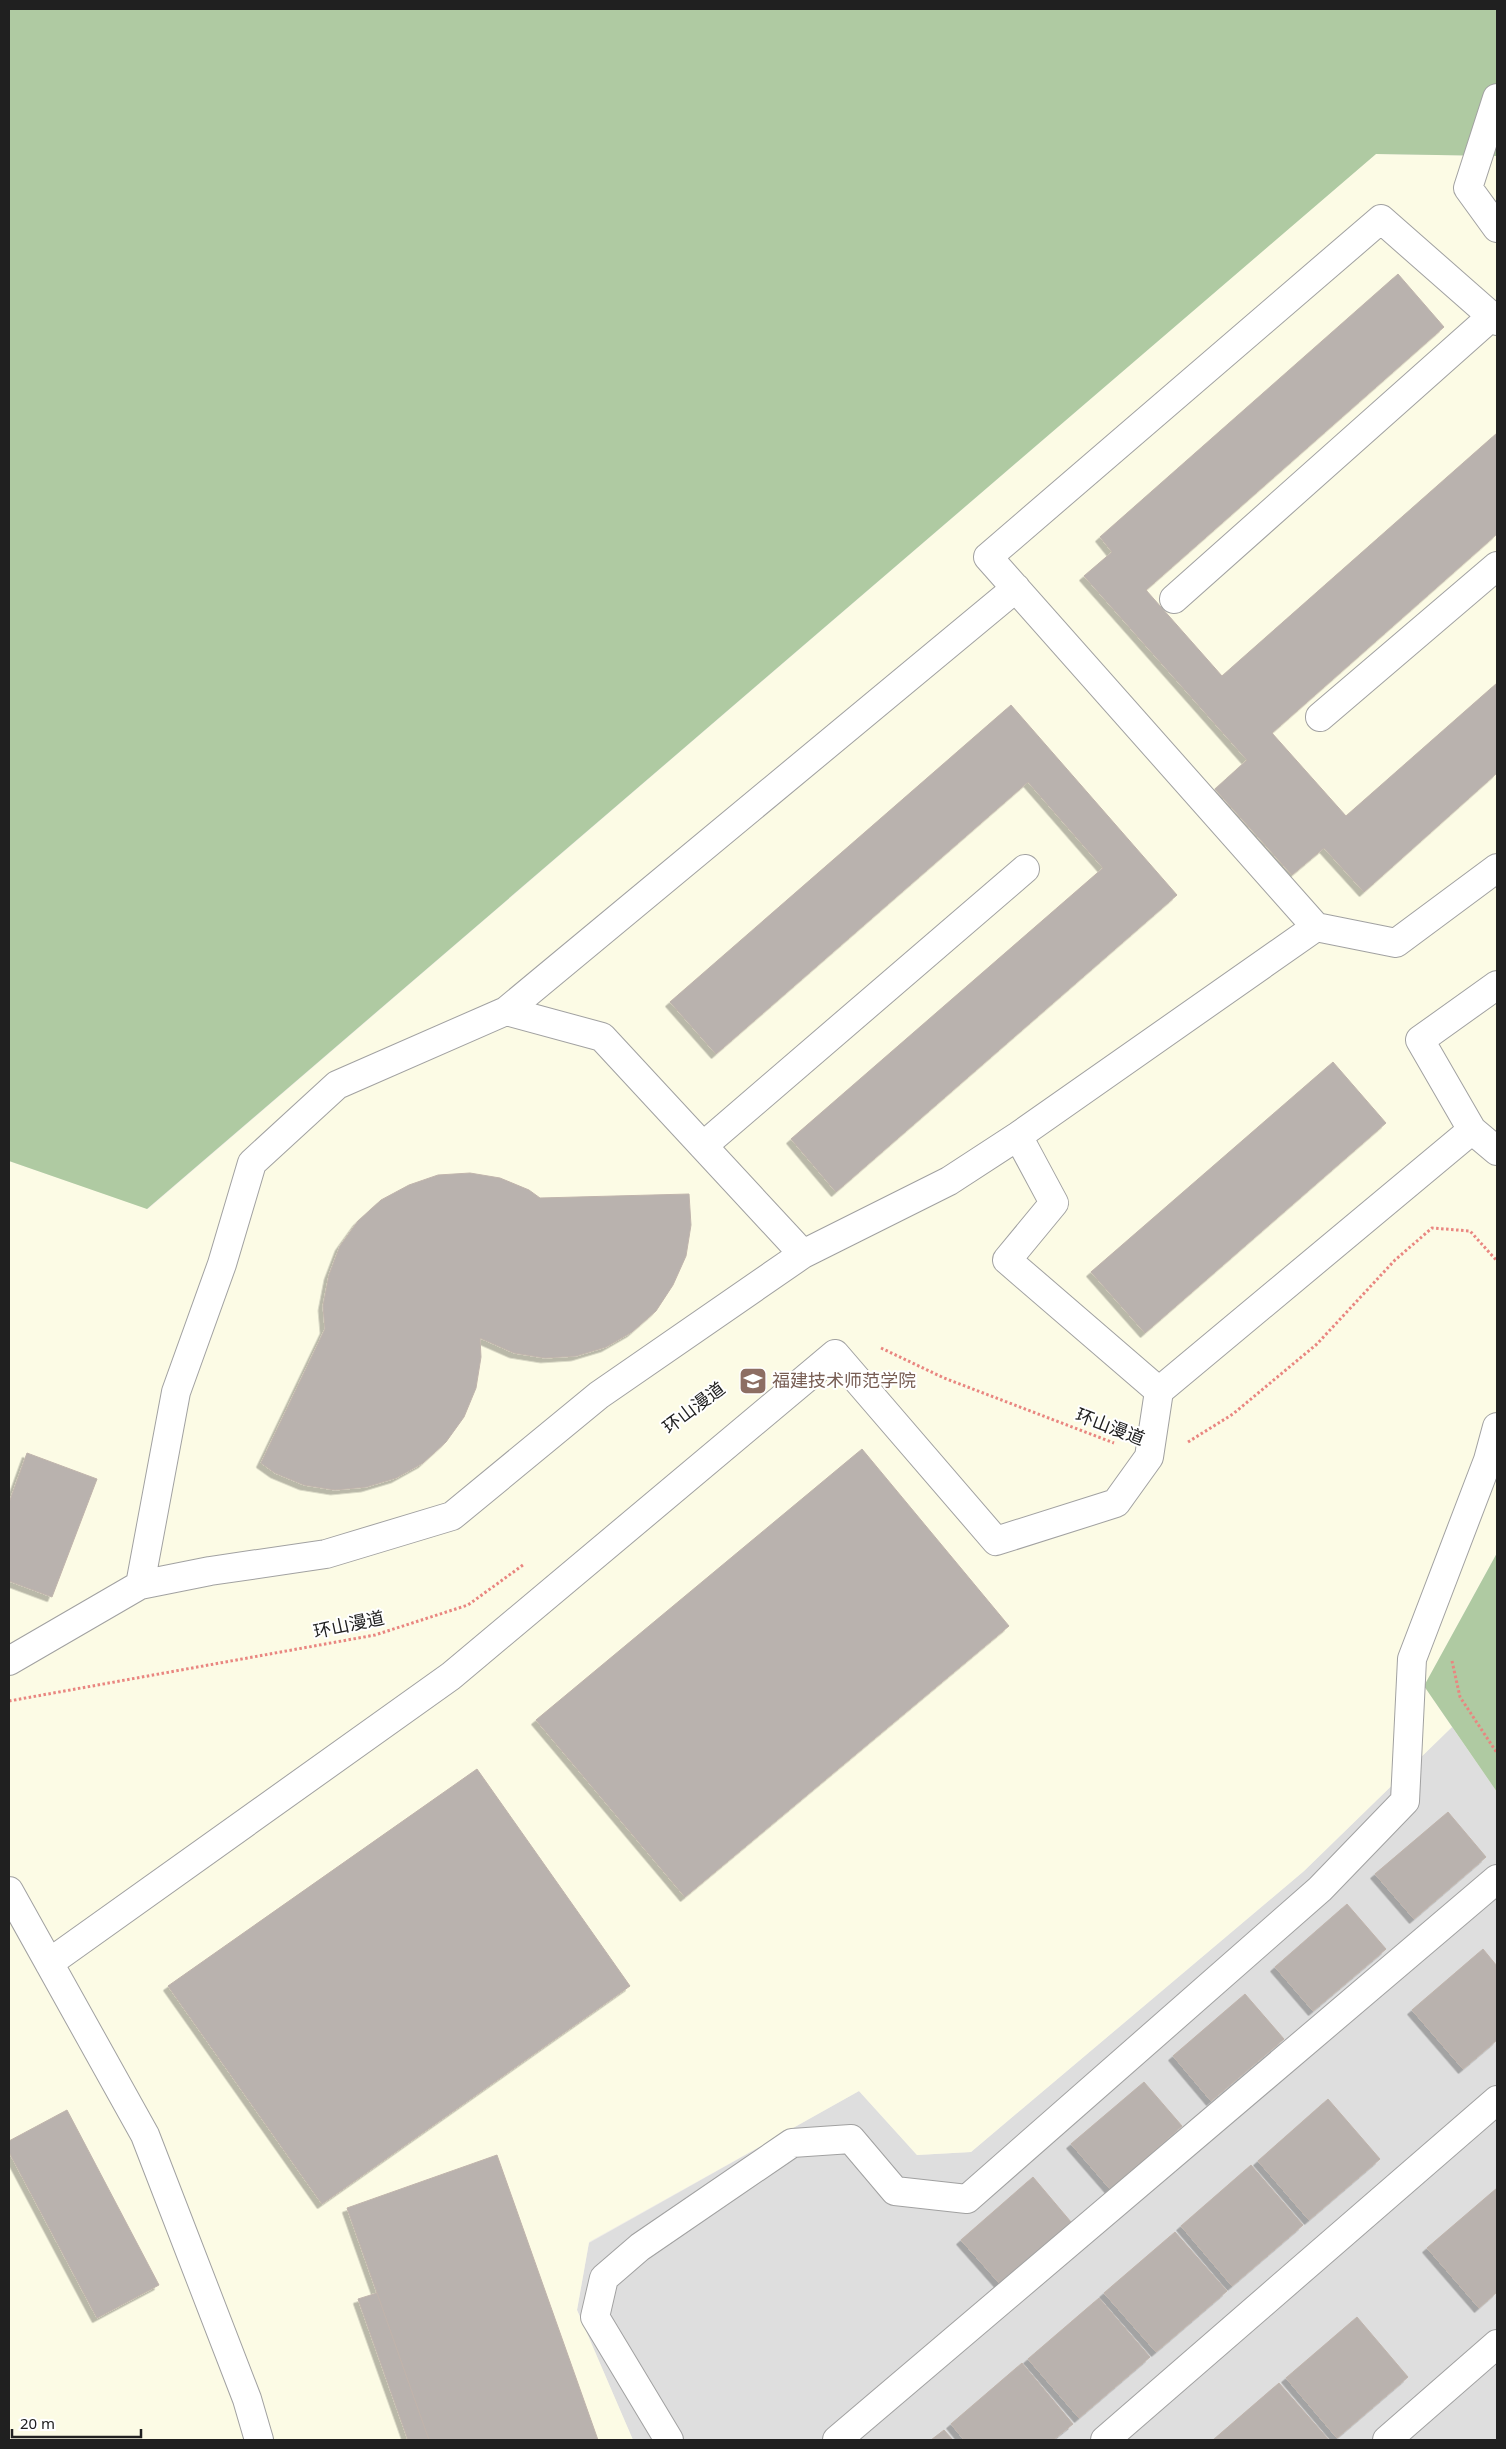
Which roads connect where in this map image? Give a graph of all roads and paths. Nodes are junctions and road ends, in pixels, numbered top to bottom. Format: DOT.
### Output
graph roads {
  1 [pos="1497,98"];
  2 [pos="1497,228"];
  3 [pos="1494,319"];
  4 [pos="1497,566"];
  5 [pos="1016,588"];
  6 [pos="1174,599"];
  7 [pos="1320,717"];
  8 [pos="1497,868"];
  9 [pos="1025,870"];
  10 [pos="1316,927"];
  11 [pos="1497,985"];
  12 [pos="506,1011"];
  13 [pos="1472,1130"];
  14 [pos="1018,1136"];
  15 [pos="703,1146"];
  16 [pos="1497,1151"];
  17 [pos="802,1254"];
  18 [pos="1497,1261"];
  19 [pos="879,1347"];
  20 [pos="1159,1391"];
  21 [pos="1497,1428"];
  22 [pos="1148,1457"];
  23 [pos="531,1558"];
  24 [pos="140,1585"];
  25 [pos="1450,1653"];
  26 [pos="9,1661"];
  27 [pos="9,1701"];
  28 [pos="1497,1753"];
  29 [pos="1497,1879"];
  30 [pos="9,1891"];
  31 [pos="49,1963"];
  32 [pos="1497,2100"];
  33 [pos="1497,2344"];
  34 [pos="259,2440"];
  35 [pos="668,2440"];
  36 [pos="837,2440"];
  37 [pos="1105,2440"];
  38 [pos="1387,2440"];
  1 -- 2 [label="street"];
  3 -- 5 [label="street"];
  3 -- 6 [label="street"];
  4 -- 7 [label="street"];
  5 -- 10 [label="street"];
  5 -- 12 [label="street"];
  8 -- 10 [label="street"];
  9 -- 15 [label="street"];
  10 -- 14 [label="street"];
  11 -- 13 [label="street"];
  12 -- 15 [label="street"];
  12 -- 24 [label="street"];
  13 -- 16 [label="street"];
  13 -- 20 [label="street"];
  14 -- 17 [label="street"];
  14 -- 20 [label="street"];
  15 -- 17 [label="street"];
  17 -- 24 [label="street"];
  18 -- 22 [label="path, 环山漫道"];
  19 -- 22 [label="path, 环山漫道"];
  20 -- 22 [label="street"];
  21 -- 35 [label="street"];
  22 -- 31 [label="street"];
  23 -- 27 [label="path, 环山漫道"];
  24 -- 26 [label="street"];
  25 -- 28 [label="path"];
  29 -- 36 [label="street"];
  30 -- 31 [label="street"];
  31 -- 34 [label="street"];
  32 -- 37 [label="street"];
  33 -- 38 [label="street"];
}
